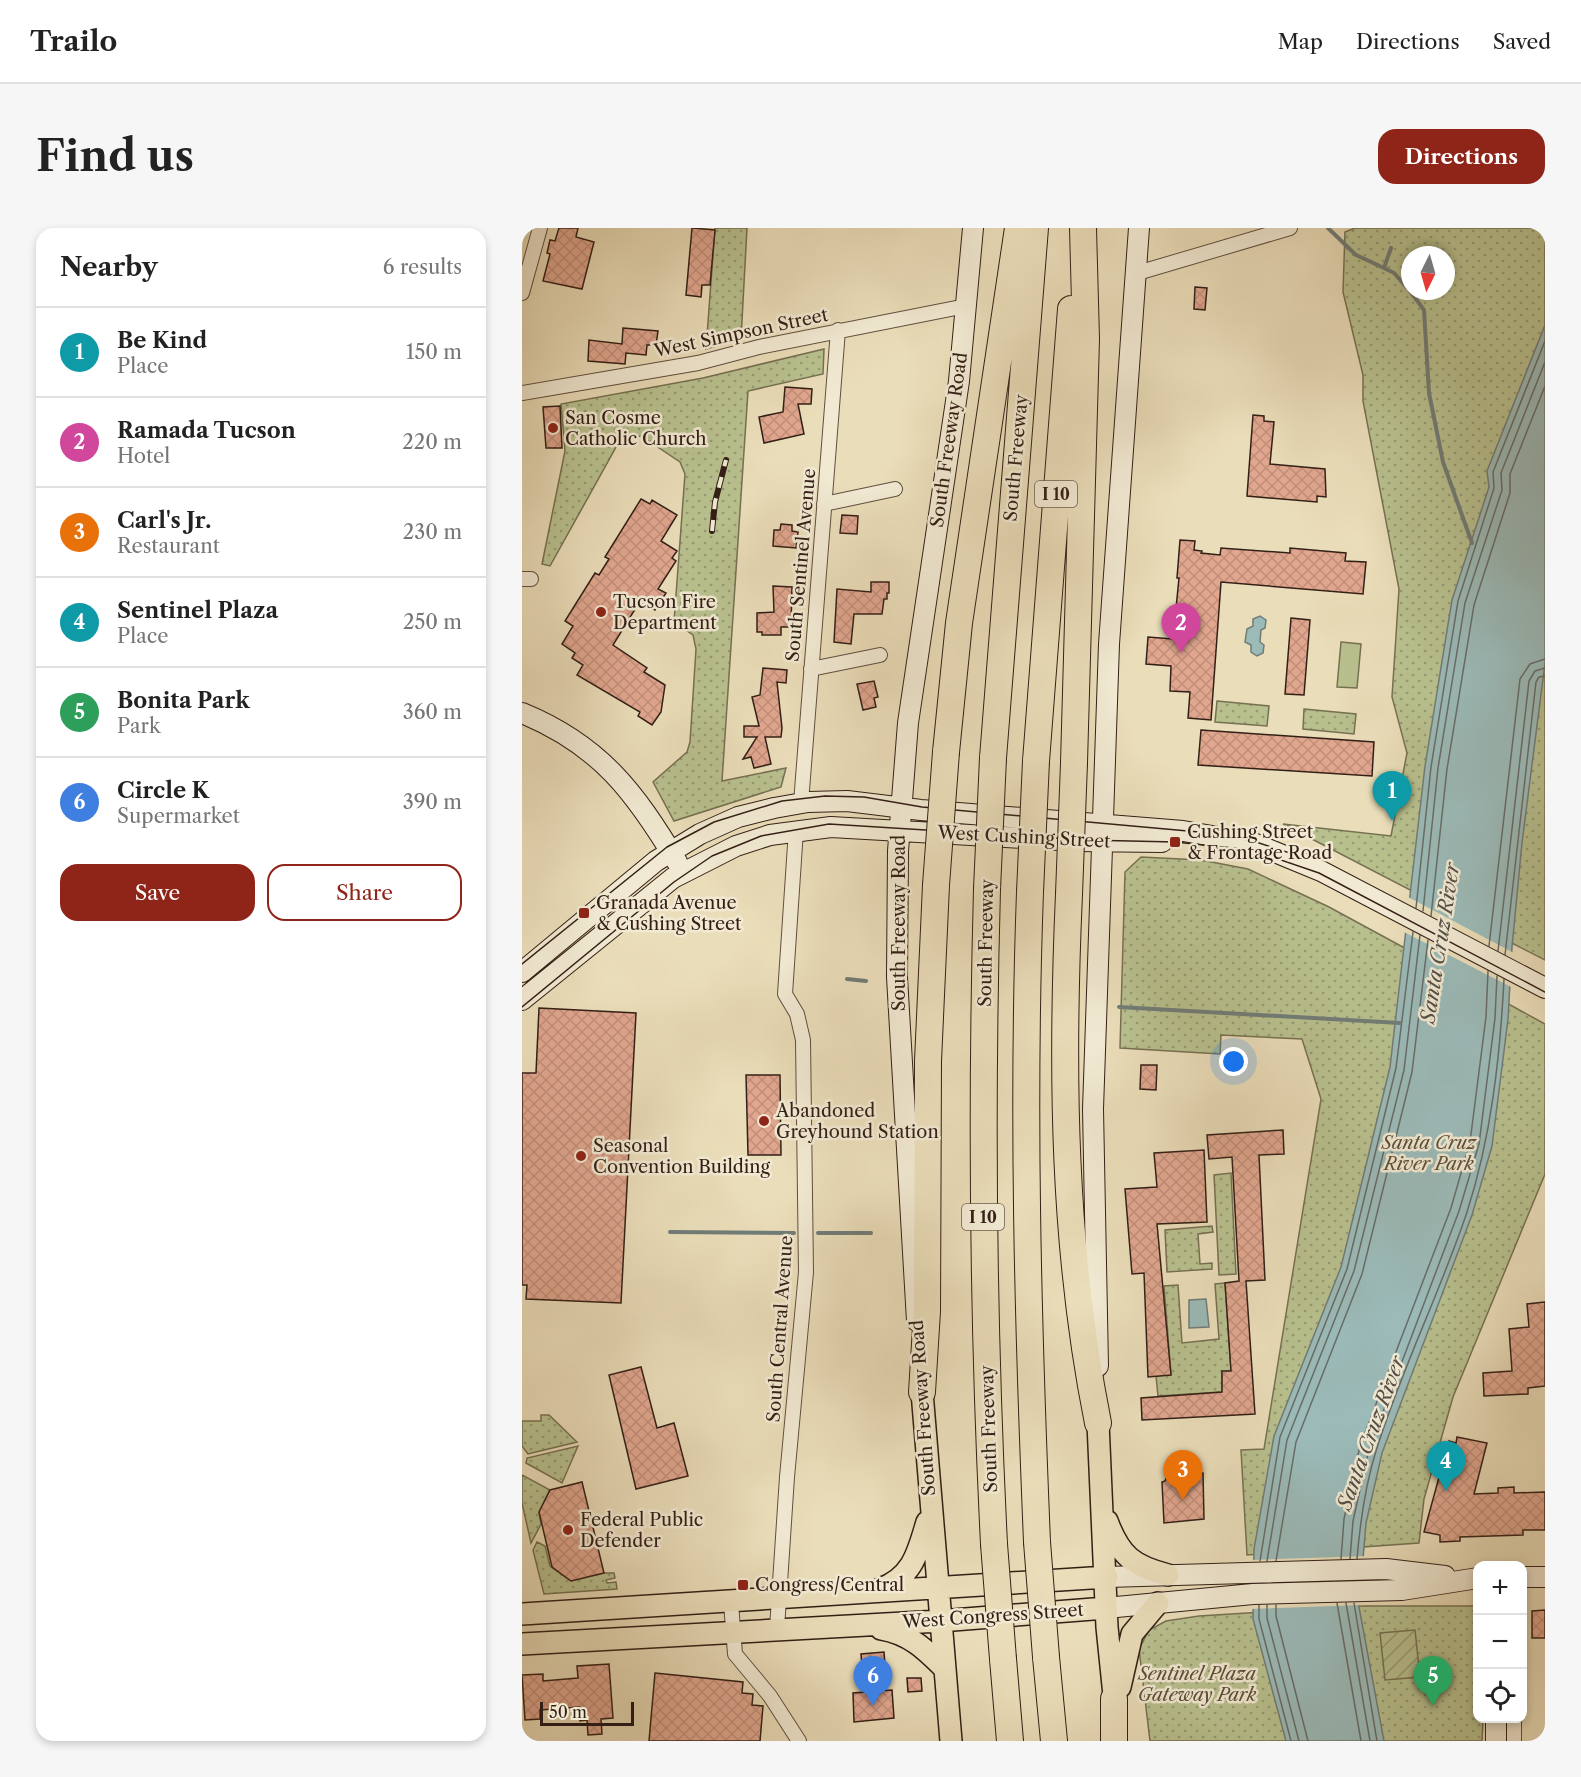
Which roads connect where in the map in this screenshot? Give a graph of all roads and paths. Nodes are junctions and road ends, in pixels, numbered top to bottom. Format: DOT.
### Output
graph roads {
  1 [pos="540,228"];
  2 [pos="973,228"];
  3 [pos="1018,228"];
  4 [pos="1035,228"];
  5 [pos="1078,228"];
  6 [pos="1083,228"];
  7 [pos="1139,228"];
  8 [pos="1290,228"];
  9 [pos="1134,274"];
  10 [pos="522,292"];
  11 [pos="966,306"];
  12 [pos="838,330"];
  13 [pos="522,393"];
  14 [pos="895,489"];
  15 [pos="824,504"];
  16 [pos="880,655"];
  17 [pos="811,669"];
  18 [pos="522,713"];
  19 [pos="801,803"];
  20 [pos="901,807"];
  21 [pos="796,830"];
  22 [pos="899,831"];
  23 [pos="1102,833"];
  24 [pos="670,851"];
  25 [pos="683,872"];
  26 [pos="522,972"];
  27 [pos="1538,984"];
  28 [pos="522,1000"];
  29 [pos="922,1392"];
  30 [pos="1098,1423"];
  31 [pos="931,1510"];
  32 [pos="1103,1512"];
  33 [pos="1168,1575"];
  34 [pos="1107,1577"];
  35 [pos="1527,1577"];
  36 [pos="1545,1577"];
  37 [pos="1470,1579"];
  38 [pos="937,1587"];
  39 [pos="871,1592"];
  40 [pos="779,1600"];
  41 [pos="731,1603"];
  42 [pos="1158,1603"];
  43 [pos="1106,1608"];
  44 [pos="522,1614"];
  45 [pos="940,1621"];
  46 [pos="857,1625"];
  47 [pos="777,1628"];
  48 [pos="734,1631"];
  49 [pos="522,1644"];
  50 [pos="945,1670"];
  51 [pos="1114,1698"];
  52 [pos="1496,1723"];
  53 [pos="1514,1723"];
  54 [pos="799,1741"];
  55 [pos="951,1741"];
  56 [pos="1010,1741"];
  57 [pos="1054,1741"];
  58 [pos="1114,1741"];
  59 [pos="1119,1741"];
  60 [pos="1496,1741"];
  61 [pos="1514,1741"];
  1 -- 10 [label="street"];
  2 -- 11 [label="main road, South Freeway Road"];
  3 -- 29 [label="highway, bridge"];
  4 -- 56 [label="highway, South Freeway / I 10, bridge"];
  5 -- 57 [label="highway, I 10, bridge"];
  6 -- 30 [label="highway, bridge"];
  7 -- 9 [label="main road"];
  8 -- 9 [label="street"];
  9 -- 23 [label="main road"];
  11 -- 12 [label="street, West Simpson Street"];
  11 -- 20 [label="main road, South Freeway Road"];
  12 -- 13 [label="street, West Simpson Street"];
  12 -- 15 [label="street, South Sentinel Avenue"];
  14 -- 15 [label="street"];
  15 -- 17 [label="street, South Sentinel Avenue"];
  16 -- 17 [label="street"];
  17 -- 19 [label="street, South Sentinel Avenue"];
  18 -- 24 [label="main road"];
  19 -- 20 [label="main road, West Cushing Street"];
  19 -- 24 [label="main road, West Cushing Street"];
  20 -- 22 [label="main road, South Freeway Road"];
  20 -- 23 [label="main road, West Cushing Street"];
  21 -- 22 [label="main road, West Cushing Street"];
  21 -- 25 [label="main road, West Cushing Street"];
  21 -- 40 [label="street, South Central Avenue"];
  22 -- 23 [label="main road, West Cushing Street"];
  22 -- 29 [label="main road, South Freeway Road"];
  23 -- 27 [label="main road, West Cushing Street"];
  23 -- 30 [label="main road"];
  24 -- 25 [label="main road"];
  24 -- 26 [label="main road, West Cushing Street"];
  25 -- 28 [label="main road, West Cushing Street"];
  29 -- 31 [label="main road, South Freeway Road"];
  30 -- 32 [label="main road"];
  31 -- 38 [label="main road, South Freeway Road"];
  31 -- 39 [label="main road"];
  32 -- 33 [label="main road"];
  32 -- 34 [label="main road"];
  33 -- 34 [label="main road, West Congress Street"];
  33 -- 37 [label="main road, West Congress Street"];
  34 -- 38 [label="main road, West Congress Street"];
  34 -- 43 [label="main road"];
  35 -- 36 [label="main road"];
  37 -- 42 [label="main road, West Congress Street"];
  38 -- 39 [label="main road, West Congress Street"];
  38 -- 45 [label="main road, South Freeway Road"];
  39 -- 40 [label="main road, West Congress Street"];
  40 -- 41 [label="main road, West Congress Street"];
  40 -- 47 [label="street, South Central Avenue"];
  41 -- 44 [label="main road, West Congress Street"];
  41 -- 48 [label="street"];
  42 -- 43 [label="main road, West Congress Street"];
  42 -- 51 [label="main road"];
  43 -- 45 [label="main road, West Congress Street"];
  43 -- 51 [label="main road"];
  45 -- 46 [label="main road, West Congress Street"];
  45 -- 50 [label="main road, South Freeway Road"];
  46 -- 47 [label="main road, West Congress Street"];
  46 -- 50 [label="main road"];
  47 -- 48 [label="main road, West Congress Street"];
  48 -- 49 [label="main road, West Congress Street"];
  48 -- 54 [label="street"];
  50 -- 55 [label="main road, South Freeway Road"];
  51 -- 58 [label="highway"];
  51 -- 59 [label="main road"];
  52 -- 60 [label="main road"];
  53 -- 61 [label="street"];
}
